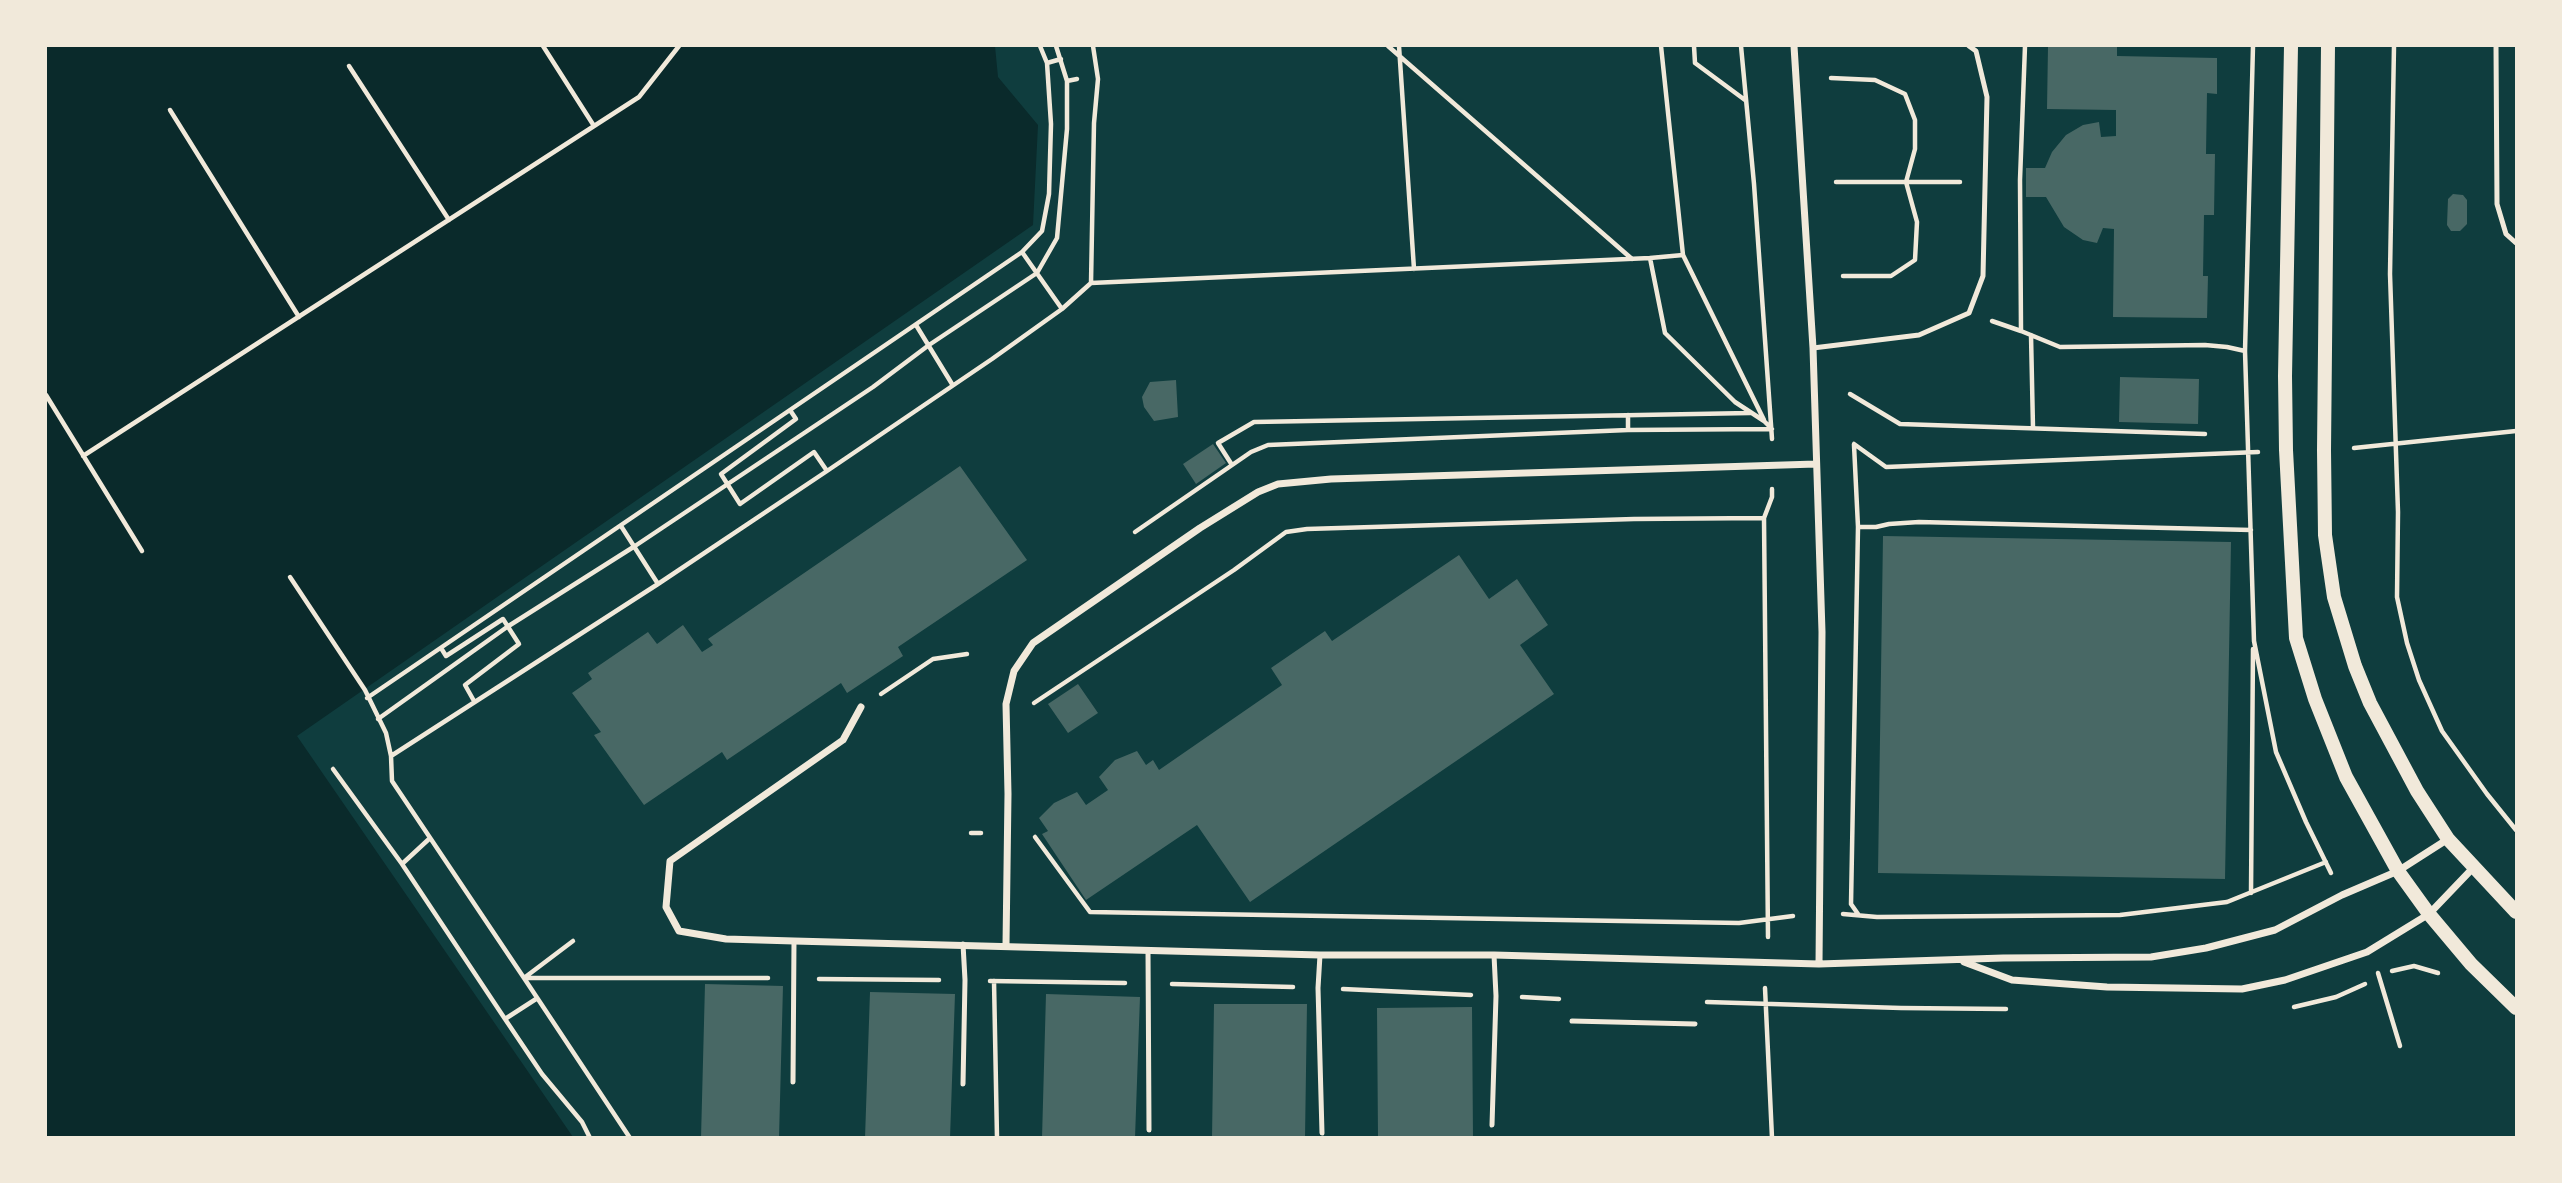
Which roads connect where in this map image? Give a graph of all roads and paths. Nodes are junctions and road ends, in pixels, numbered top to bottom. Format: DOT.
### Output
graph roads {
  1 [pos="542,46"];
  2 [pos="679,46"];
  3 [pos="1040,46"];
  4 [pos="1056,46"];
  5 [pos="1093,46"];
  6 [pos="1388,46"];
  7 [pos="1399,46"];
  8 [pos="1661,46"];
  9 [pos="1694,46"];
  10 [pos="1741,46"];
  11 [pos="1794,46"];
  12 [pos="1969,46"];
  13 [pos="2025,46"];
  14 [pos="2253,46"];
  15 [pos="2291,46"];
  16 [pos="2328,46"];
  17 [pos="2394,46"];
  18 [pos="2496,46"];
  19 [pos="1400,55"];
  20 [pos="1061,59"];
  21 [pos="1047,63"];
  22 [pos="349,66"];
  23 [pos="1831,78"];
  24 [pos="1077,79"];
  25 [pos="1066,81"];
  26 [pos="1746,100"];
  27 [pos="170,110"];
  28 [pos="594,126"];
  29 [pos="1983,181"];
  30 [pos="1836,182"];
  31 [pos="1906,182"];
  32 [pos="449,220"];
  33 [pos="2516,243"];
  34 [pos="1022,252"];
  35 [pos="1682,255"];
  36 [pos="1650,258"];
  37 [pos="1632,259"];
  38 [pos="1415,270"];
  39 [pos="1037,273"];
  40 [pos="1843,276"];
  41 [pos="1091,284"];
  42 [pos="1062,309"];
  43 [pos="299,317"];
  44 [pos="916,324"];
  45 [pos="2031,335"];
  46 [pos="929,345"];
  47 [pos="1813,348"];
  48 [pos="2245,351"];
  49 [pos="953,384"];
  50 [pos="1850,394"];
  51 [pos="46,396"];
  52 [pos="790,410"];
  53 [pos="1751,413"];
  54 [pos="1628,415"];
  55 [pos="1765,421"];
  56 [pos="2033,428"];
  57 [pos="1772,429"];
  58 [pos="1628,430"];
  59 [pos="2516,431"];
  60 [pos="2205,434"];
  61 [pos="2395,445"];
  62 [pos="2247,452"];
  63 [pos="83,456"];
  64 [pos="1232,464"];
  65 [pos="1816,464"];
  66 [pos="1773,467"];
  67 [pos="827,471"];
  68 [pos="728,482"];
  69 [pos="1764,518"];
  70 [pos="621,526"];
  71 [pos="1858,527"];
  72 [pos="2251,530"];
  73 [pos="635,546"];
  74 [pos="142,551"];
  75 [pos="290,577"];
  76 [pos="658,584"];
  77 [pos="508,627"];
  78 [pos="2254,641"];
  79 [pos="441,648"];
  80 [pos="967,654"];
  81 [pos="367,698"];
  82 [pos="474,701"];
  83 [pos="861,707"];
  84 [pos="1034,715"];
  85 [pos="378,719"];
  86 [pos="391,756"];
  87 [pos="333,769"];
  88 [pos="1034,824"];
  89 [pos="2516,830"];
  90 [pos="429,839"];
  91 [pos="2448,839"];
  92 [pos="2326,862"];
  93 [pos="402,864"];
  94 [pos="2473,868"];
  95 [pos="2398,871"];
  96 [pos="2251,893"];
  97 [pos="2342,895"];
  98 [pos="2516,912"];
  99 [pos="1820,914"];
  100 [pos="2429,914"];
  101 [pos="1858,915"];
  102 [pos="1769,918"];
  103 [pos="573,941"];
  104 [pos="794,942"];
  105 [pos="963,944"];
  106 [pos="1006,946"];
  107 [pos="1148,951"];
  108 [pos="2367,953"];
  109 [pos="1320,955"];
  110 [pos="1494,955"];
  111 [pos="1960,961"];
  112 [pos="1766,963"];
  113 [pos="1819,964"];
  114 [pos="524,978"];
  115 [pos="994,981"];
  116 [pos="536,999"];
  117 [pos="1765,1004"];
  118 [pos="1900,1008"];
  119 [pos="2516,1008"];
  120 [pos="505,1019"];
  121 [pos="1572,1021"];
  122 [pos="1695,1024"];
  123 [pos="2400,1046"];
  124 [pos="793,1082"];
  125 [pos="963,1084"];
  126 [pos="1492,1125"];
  127 [pos="1149,1130"];
  128 [pos="1322,1133"];
  129 [pos="590,1138"];
  130 [pos="629,1138"];
  131 [pos="997,1138"];
  132 [pos="1772,1138"];
  1 -- 28 [label="path"];
  2 -- 28 [label="path"];
  3 -- 21 [label="path"];
  4 -- 20 [label="path"];
  5 -- 41 [label="path"];
  6 -- 19 [label="path"];
  7 -- 19 [label="path"];
  8 -- 35 [label="path"];
  9 -- 26 [label="path"];
  10 -- 26 [label="path"];
  11 -- 47 [label="street"];
  12 -- 29 [label="lane"];
  13 -- 45 [label="path"];
  14 -- 48 [label="path"];
  15 -- 95 [label="main road"];
  16 -- 91 [label="main road"];
  17 -- 61 [label="path"];
  18 -- 33 [label="lane"];
  19 -- 37 [label="path"];
  19 -- 38 [label="path"];
  20 -- 21 [label="path"];
  20 -- 25 [label="path"];
  21 -- 34 [label="path"];
  22 -- 32 [label="path"];
  23 -- 31 [label="path"];
  24 -- 25 [label="path"];
  25 -- 39 [label="path"];
  26 -- 57 [label="path"];
  27 -- 43 [label="path"];
  28 -- 32 [label="path"];
  29 -- 31 [label="path"];
  29 -- 47 [label="lane"];
  30 -- 31 [label="path"];
  31 -- 40 [label="path"];
  32 -- 43 [label="path"];
  34 -- 39 [label="path"];
  34 -- 44 [label="path"];
  35 -- 36 [label="path"];
  35 -- 55 [label="path"];
  36 -- 37 [label="path"];
  36 -- 53 [label="path"];
  37 -- 38 [label="path"];
  38 -- 41 [label="path"];
  39 -- 42 [label="path"];
  39 -- 46 [label="path"];
  41 -- 42 [label="path"];
  42 -- 49 [label="path"];
  43 -- 63 [label="path"];
  44 -- 46 [label="path"];
  44 -- 52 [label="path"];
  45 -- 48 [label="path"];
  45 -- 56 [label="path"];
  46 -- 49 [label="path"];
  46 -- 68 [label="path"];
  47 -- 65 [label="street"];
  48 -- 62 [label="path"];
  49 -- 67 [label="path"];
  50 -- 56 [label="path"];
  51 -- 63 [label="path"];
  52 -- 68 [label="path"];
  52 -- 70 [label="path"];
  53 -- 54 [label="path"];
  53 -- 55 [label="path"];
  54 -- 58 [label="path"];
  54 -- 64 [label="path"];
  55 -- 57 [label="path"];
  56 -- 60 [label="path"];
  57 -- 66 [label="path"];
  59 -- 61 [label="path"];
  61 -- 89 [label="path"];
  62 -- 71 [label="path"];
  62 -- 72 [label="path"];
  63 -- 74 [label="path"];
  65 -- 66 [label="street"];
  65 -- 99 [label="street"];
  66 -- 69 [label="path"];
  66 -- 106 [label="street"];
  67 -- 68 [label="path"];
  67 -- 76 [label="path"];
  68 -- 73 [label="path"];
  69 -- 84 [label="path"];
  69 -- 102 [label="path"];
  70 -- 73 [label="path"];
  70 -- 79 [label="path"];
  71 -- 72 [label="path"];
  71 -- 101 [label="path"];
  72 -- 78 [label="path"];
  73 -- 76 [label="path"];
  73 -- 77 [label="path"];
  75 -- 81 [label="path"];
  76 -- 82 [label="path"];
  77 -- 79 [label="path"];
  77 -- 82 [label="path"];
  77 -- 85 [label="path"];
  78 -- 92 [label="path"];
  78 -- 96 [label="path"];
  79 -- 81 [label="path"];
  80 -- 83 [label="path"];
  81 -- 85 [label="path"];
  82 -- 86 [label="path"];
  83 -- 104 [label="street"];
  85 -- 86 [label="path"];
  86 -- 90 [label="path"];
  87 -- 93 [label="path"];
  88 -- 102 [label="path"];
  90 -- 93 [label="path"];
  90 -- 114 [label="path"];
  91 -- 94 [label="main road"];
  91 -- 95 [label="street"];
  92 -- 96 [label="path"];
  92 -- 97 [label="path"];
  93 -- 120 [label="path"];
  94 -- 98 [label="main road"];
  94 -- 100 [label="street"];
  95 -- 97 [label="street"];
  95 -- 100 [label="main road"];
  96 -- 101 [label="path"];
  97 -- 111 [label="street"];
  99 -- 101 [label="path"];
  99 -- 102 [label="path"];
  99 -- 113 [label="street"];
  100 -- 108 [label="street"];
  100 -- 119 [label="main road"];
  102 -- 112 [label="path"];
  103 -- 114 [label="path"];
  104 -- 105 [label="street"];
  104 -- 124 [label="lane"];
  105 -- 106 [label="street"];
  105 -- 125 [label="lane"];
  106 -- 107 [label="street"];
  107 -- 109 [label="street"];
  107 -- 127 [label="lane"];
  108 -- 111 [label="street"];
  108 -- 123 [label="path"];
  109 -- 110 [label="street"];
  109 -- 128 [label="lane"];
  110 -- 112 [label="street"];
  110 -- 126 [label="lane"];
  111 -- 113 [label="street"];
  112 -- 113 [label="street"];
  112 -- 117 [label="path"];
  114 -- 116 [label="path"];
  115 -- 131 [label="path"];
  116 -- 120 [label="path"];
  116 -- 130 [label="path"];
  117 -- 118 [label="path"];
  117 -- 132 [label="path"];
  120 -- 129 [label="path"];
  121 -- 122 [label="lane"];
}
